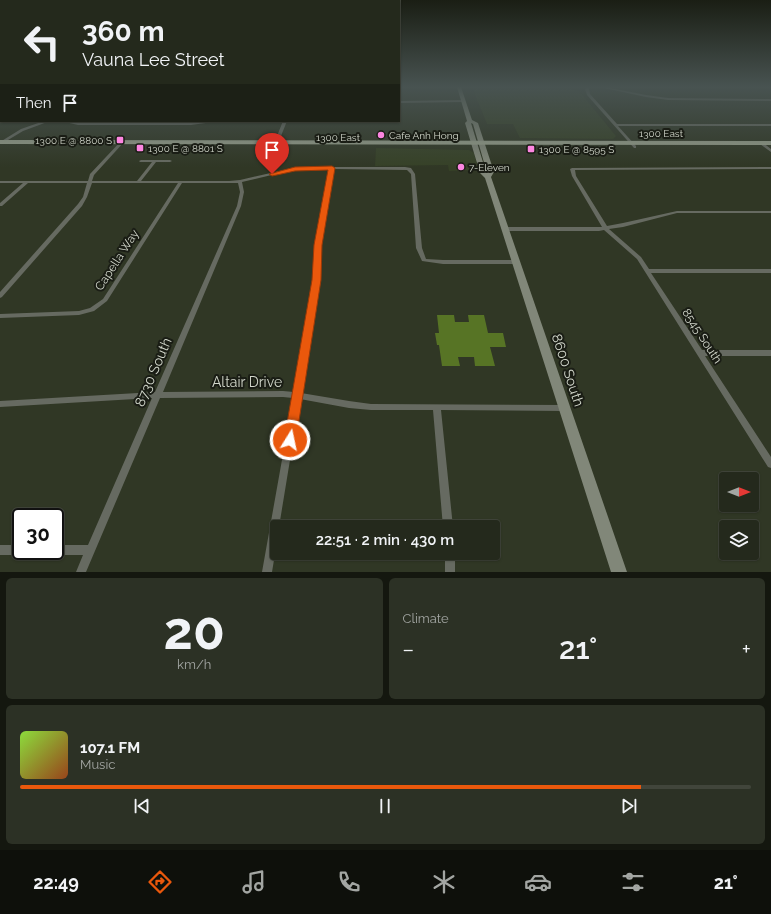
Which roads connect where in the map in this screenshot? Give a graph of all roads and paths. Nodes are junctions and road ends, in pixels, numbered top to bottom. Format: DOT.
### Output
graph roads {
  1 [pos="467,114"];
  2 [pos="605,114"];
  3 [pos="45,122"];
  4 [pos="66,122"];
  5 [pos="206,122"];
  6 [pos="285,122"];
  7 [pos="615,125"];
  8 [pos="771,125"];
  9 [pos="1,143"];
  10 [pos="120,144"];
  11 [pos="276,145"];
  12 [pos="478,145"];
  13 [pos="634,145"];
  14 [pos="768,146"];
  15 [pos="141,161"];
  16 [pos="155,161"];
  17 [pos="170,161"];
  18 [pos="332,168"];
  19 [pos="771,168"];
  20 [pos="240,181"];
  21 [pos="0,182"];
  22 [pos="27,182"];
  23 [pos="89,182"];
  24 [pos="138,182"];
  25 [pos="181,182"];
  26 [pos="0,205"];
  27 [pos="771,212"];
  28 [pos="605,228"];
  29 [pos="506,229"];
  30 [pos="517,262"];
  31 [pos="647,271"];
  32 [pos="771,271"];
  33 [pos="0,296"];
  34 [pos="0,316"];
  35 [pos="771,353"];
  36 [pos="700,354"];
  37 [pos="157,395"];
  38 [pos="298,396"];
  39 [pos="0,404"];
  40 [pos="437,407"];
  41 [pos="565,408"];
  42 [pos="770,462"];
  43 [pos="447,520"];
  44 [pos="0,550"];
  45 [pos="12,550"];
  46 [pos="64,550"];
  47 [pos="90,550"];
  48 [pos="450,560"];
  49 [pos="81,572"];
  50 [pos="267,572"];
  51 [pos="450,572"];
  52 [pos="619,572"];
  1 -- 12 [label="street, 8600 South"];
  2 -- 7 [label="street"];
  3 -- 9 [label="street"];
  4 -- 5 [label="street"];
  6 -- 11 [label="street"];
  7 -- 8 [label="street"];
  7 -- 13 [label="street"];
  9 -- 10 [label="main road, 1300 East"];
  10 -- 11 [label="main road, 1300 East"];
  10 -- 23 [label="street"];
  11 -- 12 [label="main road, 1300 East"];
  12 -- 13 [label="main road, 1300 East"];
  12 -- 29 [label="street, 8600 South"];
  13 -- 14 [label="main road, 1300 East"];
  15 -- 16 [label="street"];
  16 -- 17 [label="street"];
  16 -- 24 [label="street"];
  18 -- 20 [label="street"];
  18 -- 30 [label="street"];
  18 -- 38 [label="street"];
  19 -- 28 [label="street, 8545 South"];
  20 -- 25 [label="street"];
  20 -- 37 [label="street, 8730 South"];
  21 -- 22 [label="street"];
  22 -- 23 [label="street"];
  22 -- 26 [label="street"];
  23 -- 24 [label="street"];
  23 -- 33 [label="street"];
  24 -- 25 [label="street"];
  25 -- 34 [label="street, Capella Way"];
  27 -- 28 [label="street"];
  28 -- 29 [label="street"];
  28 -- 31 [label="street, 8545 South"];
  29 -- 30 [label="street, 8600 South"];
  30 -- 41 [label="street, 8600 South"];
  31 -- 32 [label="street"];
  31 -- 36 [label="street, 8545 South"];
  35 -- 36 [label="street"];
  36 -- 42 [label="street, 8545 South"];
  37 -- 38 [label="street, Altair Drive"];
  37 -- 39 [label="street, Altair Drive"];
  37 -- 47 [label="street, 8730 South"];
  38 -- 40 [label="street, Altair Drive"];
  38 -- 50 [label="street"];
  40 -- 41 [label="street, Altair Drive"];
  40 -- 43 [label="street"];
  41 -- 52 [label="street, 8600 South"];
  44 -- 45 [label="street"];
  46 -- 47 [label="street"];
  47 -- 49 [label="street, 8730 South"];
  48 -- 51 [label="street"];
}
